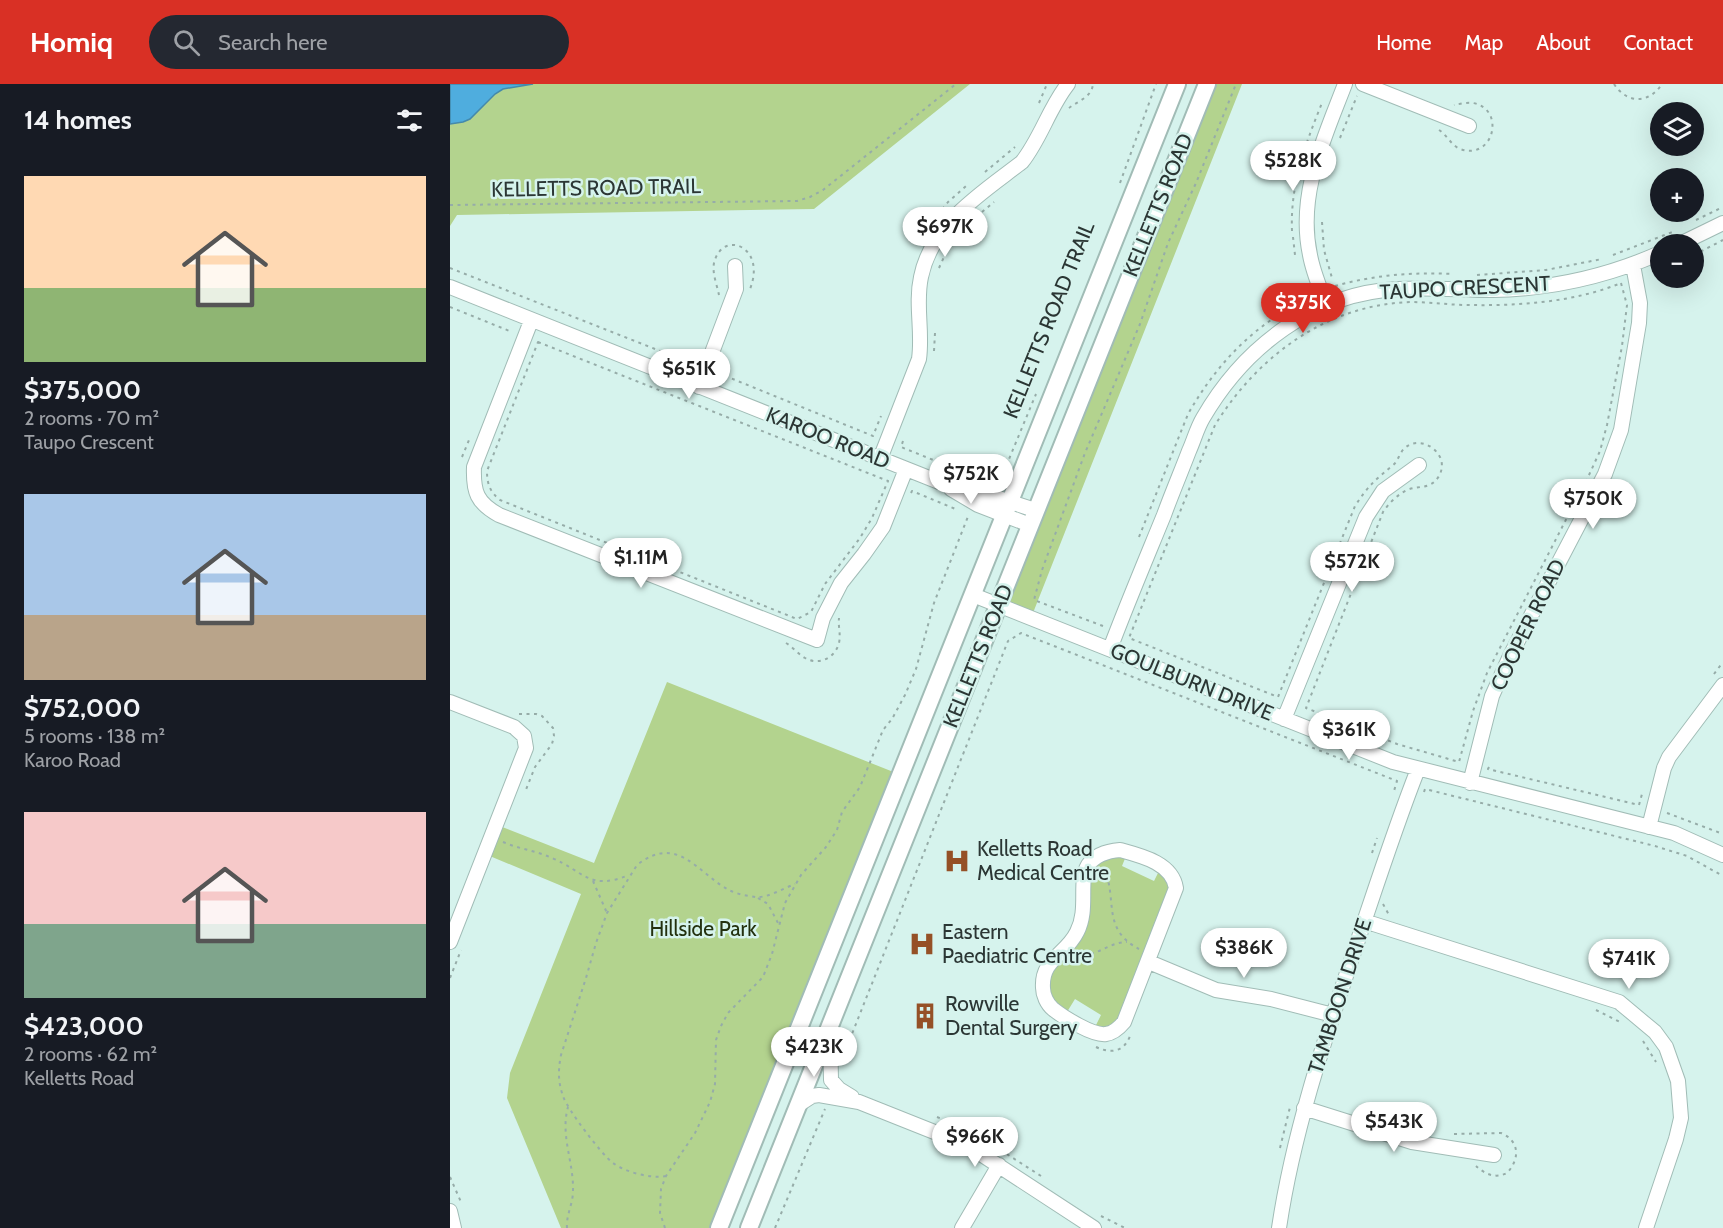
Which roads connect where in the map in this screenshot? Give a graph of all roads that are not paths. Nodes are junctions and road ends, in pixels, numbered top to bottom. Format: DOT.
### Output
graph roads {
  1 [pos="1068,84"];
  2 [pos="1177,84"];
  3 [pos="1207,84"];
  4 [pos="1345,84"];
  5 [pos="1360,90"];
  6 [pos="1469,126"];
  7 [pos="1723,223"];
  8 [pos="1700,234"];
  9 [pos="1650,257"];
  10 [pos="1633,265"];
  11 [pos="735,266"];
  12 [pos="450,287"];
  13 [pos="1326,304"];
  14 [pos="531,321"];
  15 [pos="699,387"];
  16 [pos="880,459"];
  17 [pos="1419,465"];
  18 [pos="906,469"];
  19 [pos="1008,508"];
  20 [pos="1033,518"];
  21 [pos="973,595"];
  22 [pos="999,605"];
  23 [pos="1110,649"];
  24 [pos="1723,685"];
  25 [pos="450,702"];
  26 [pos="1284,719"];
  27 [pos="1418,769"];
  28 [pos="1470,783"];
  29 [pos="1649,827"];
  30 [pos="1723,855"];
  31 [pos="1364,921"];
  32 [pos="450,942"];
  33 [pos="1146,957"];
  34 [pos="1332,1015"];
  35 [pos="830,1024"];
  36 [pos="859,1102"];
  37 [pos="798,1105"];
  38 [pos="1304,1108"];
  39 [pos="1494,1155"];
  40 [pos="999,1165"];
  41 [pos="450,1211"];
  42 [pos="454,1228"];
  43 [pos="719,1228"];
  44 [pos="749,1228"];
  45 [pos="963,1228"];
  46 [pos="1094,1228"];
  47 [pos="1279,1228"];
  48 [pos="1646,1228"];
  1 -- 16 [label="street"];
  2 -- 19 [label="main road, KELLETTS ROAD"];
  3 -- 20 [label="main road, KELLETTS ROAD"];
  4 -- 13 [label="street"];
  5 -- 6 [label="street"];
  7 -- 8 [label="street"];
  9 -- 10 [label="street, TAUPO CRESCENT"];
  10 -- 13 [label="street, TAUPO CRESCENT"];
  10 -- 28 [label="street, COOPER ROAD"];
  11 -- 15 [label="street"];
  12 -- 14 [label="street, KAROO ROAD"];
  13 -- 23 [label="street, TAUPO CRESCENT"];
  14 -- 15 [label="street, KAROO ROAD"];
  14 -- 18 [label="street"];
  15 -- 16 [label="street, KAROO ROAD"];
  16 -- 18 [label="street, KAROO ROAD"];
  17 -- 26 [label="street"];
  18 -- 19 [label="street, KAROO ROAD"];
  19 -- 20 [label="street, KAROO ROAD"];
  19 -- 21 [label="main road, KELLETTS ROAD"];
  20 -- 22 [label="main road, KELLETTS ROAD"];
  21 -- 22 [label="street, GOULBURN DRIVE"];
  21 -- 43 [label="main road, KELLETTS ROAD"];
  22 -- 23 [label="street, GOULBURN DRIVE"];
  22 -- 35 [label="main road, KELLETTS ROAD"];
  23 -- 26 [label="street, GOULBURN DRIVE"];
  24 -- 29 [label="street"];
  25 -- 32 [label="street"];
  26 -- 27 [label="street, GOULBURN DRIVE"];
  27 -- 28 [label="street, GOULBURN DRIVE"];
  27 -- 31 [label="street, TAMBOON DRIVE"];
  28 -- 29 [label="street, GOULBURN DRIVE"];
  29 -- 30 [label="street, GOULBURN DRIVE"];
  31 -- 34 [label="street, TAMBOON DRIVE"];
  31 -- 48 [label="street"];
  33 -- 33 [label="street"];
  33 -- 34 [label="street"];
  34 -- 38 [label="street, TAMBOON DRIVE"];
  35 -- 36 [label="street"];
  35 -- 37 [label="main road, KELLETTS ROAD"];
  36 -- 37 [label="street"];
  36 -- 40 [label="street"];
  37 -- 44 [label="main road, KELLETTS ROAD"];
  38 -- 39 [label="street"];
  38 -- 47 [label="street, TAMBOON DRIVE"];
  40 -- 45 [label="street"];
  40 -- 46 [label="street"];
  41 -- 42 [label="street"];
}
